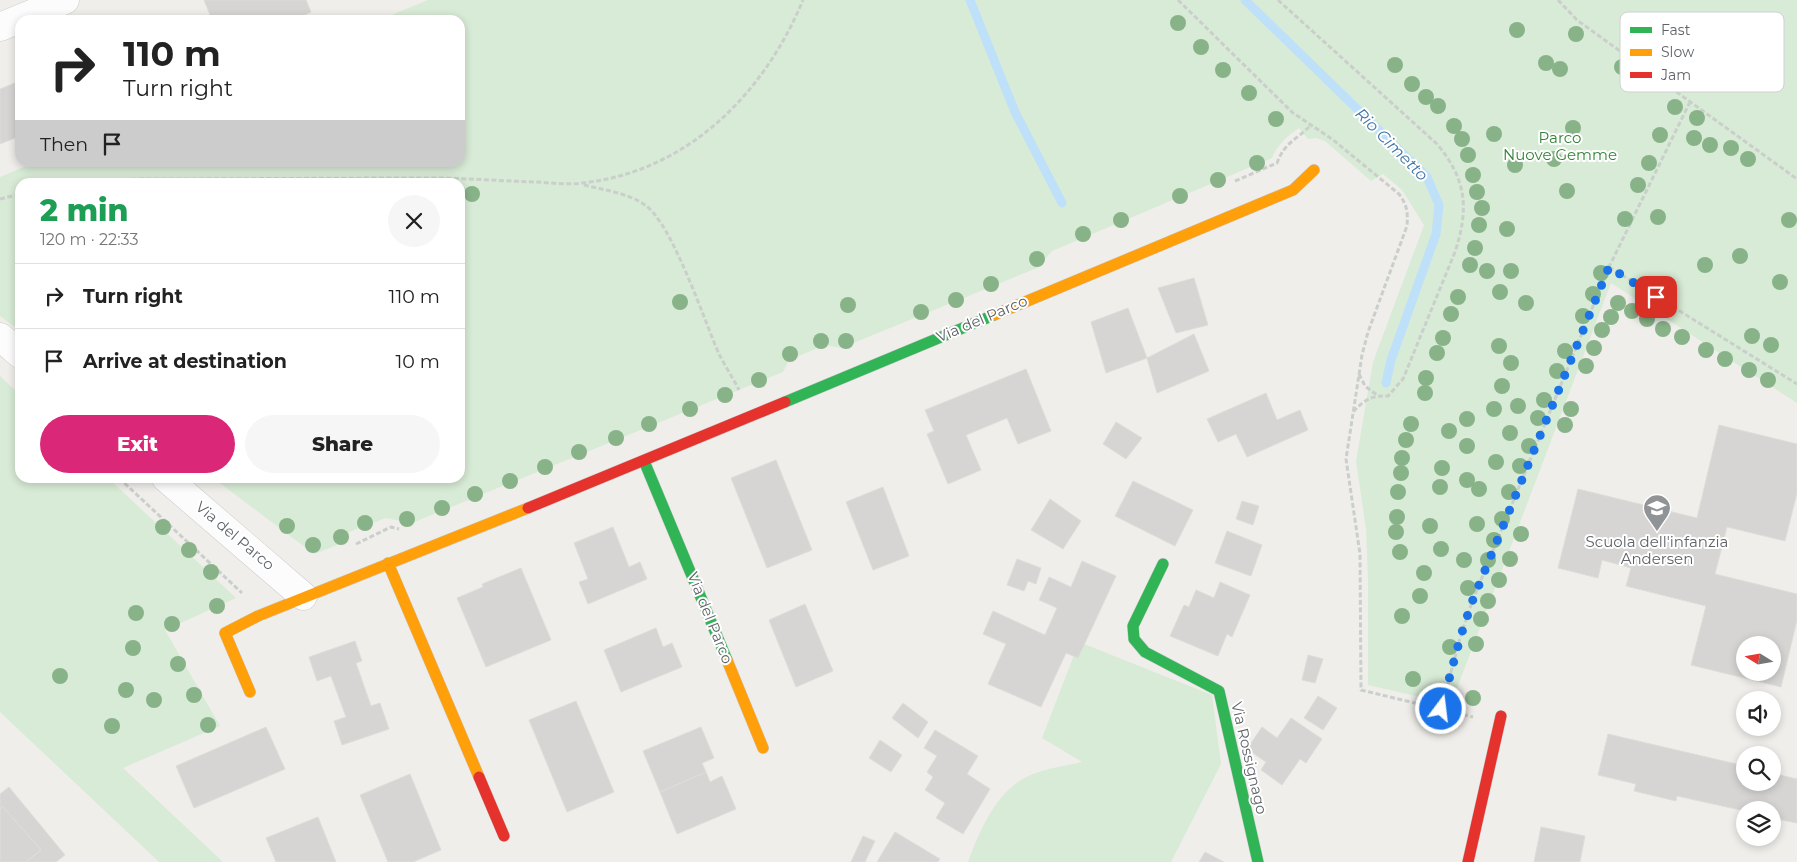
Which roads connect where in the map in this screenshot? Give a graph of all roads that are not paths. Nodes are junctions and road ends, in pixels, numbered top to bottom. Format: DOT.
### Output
graph roads {
  1 [pos="66,0"];
  2 [pos="28,15"];
  3 [pos="15,20"];
  4 [pos="0,26"];
  5 [pos="1314,170"];
  6 [pos="0,337"];
  7 [pos="15,350"];
  8 [pos="644,461"];
  9 [pos="172,483"];
  10 [pos="388,563"];
  11 [pos="1162,564"];
  12 [pos="303,596"];
  13 [pos="250,692"];
  14 [pos="1500,720"];
  15 [pos="763,748"];
  16 [pos="504,836"];
  17 [pos="1258,862"];
  18 [pos="1468,862"];
  1 -- 2 [label="street"];
  3 -- 4 [label="street"];
  5 -- 8 [label="street, Via del Parco"];
  6 -- 7 [label="street"];
  8 -- 10 [label="street, Via del Parco"];
  8 -- 15 [label="street, Via del Parco"];
  9 -- 12 [label="street, Via del Parco"];
  10 -- 12 [label="street, Via del Parco"];
  10 -- 16 [label="street"];
  11 -- 17 [label="street, Via Rossignago"];
  12 -- 13 [label="street, Via del Parco"];
  14 -- 18 [label="street"];
}
